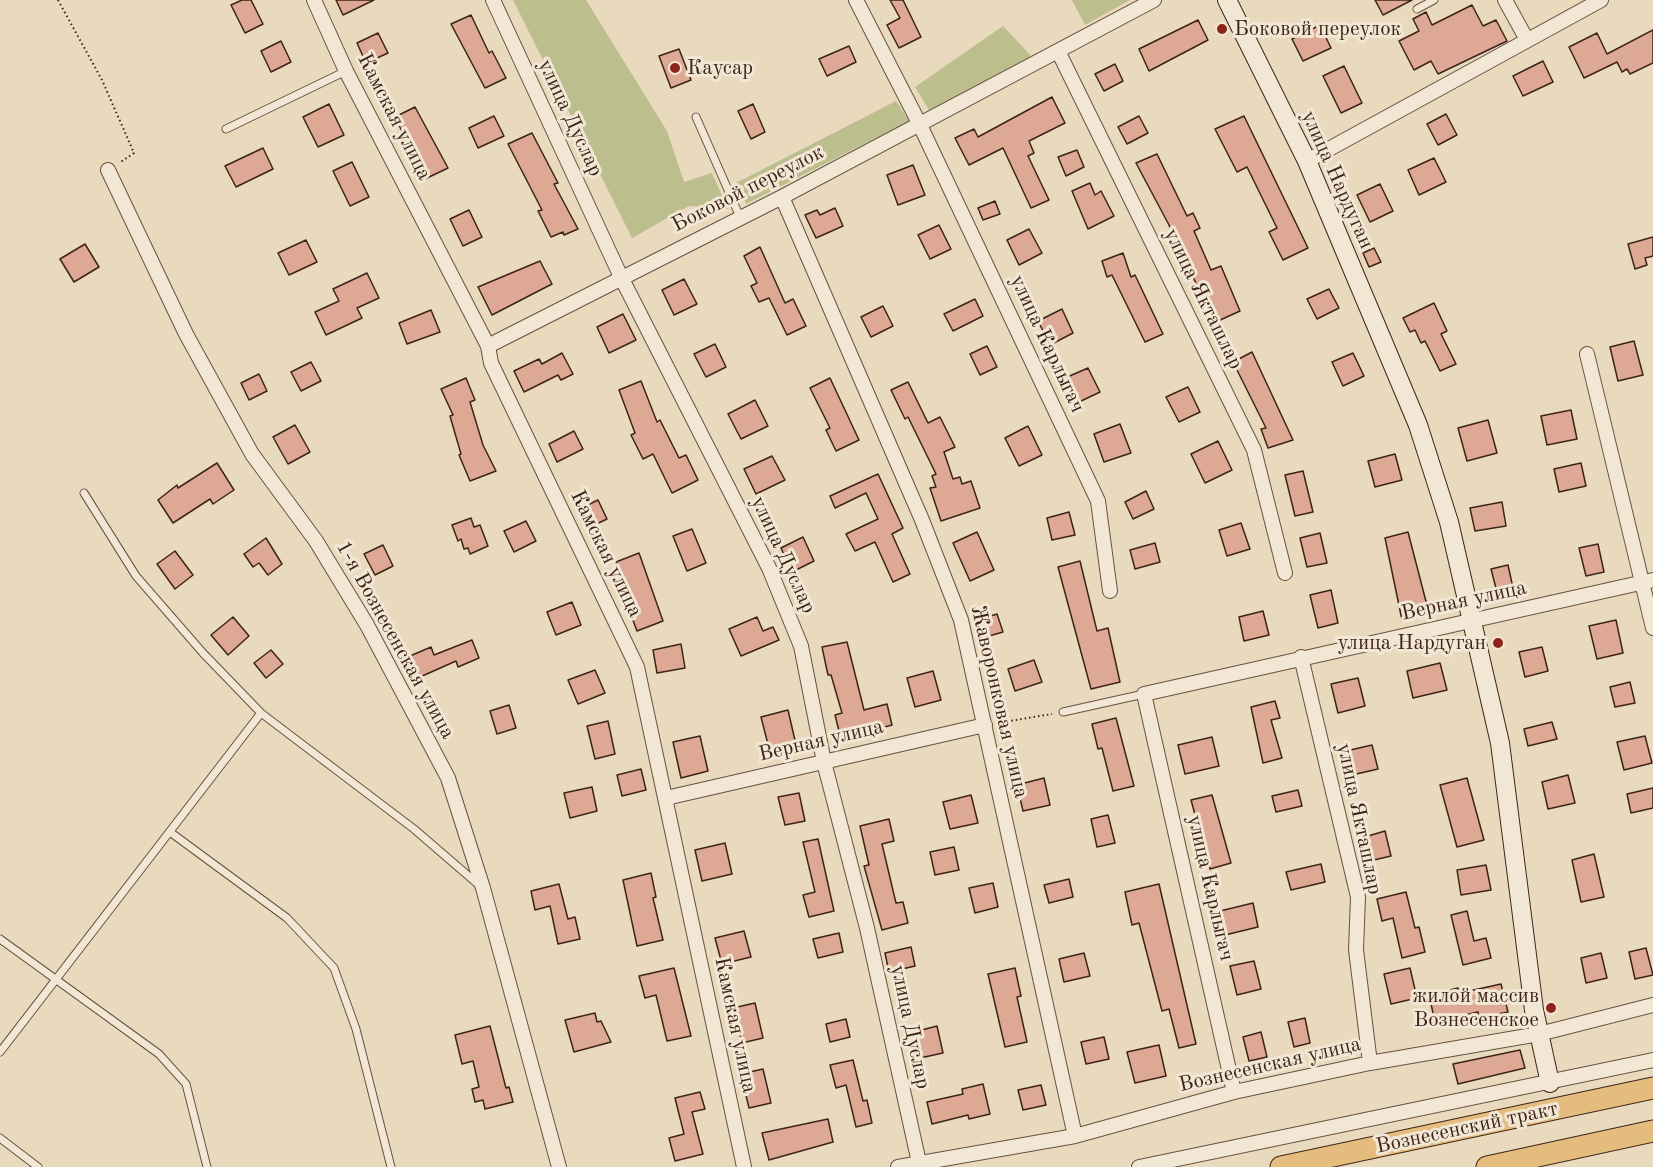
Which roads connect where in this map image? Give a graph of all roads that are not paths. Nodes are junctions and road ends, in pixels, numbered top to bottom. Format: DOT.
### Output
graph roads {
  1 [pos="314,0"];
  2 [pos="493,0"];
  3 [pos="856,0"];
  4 [pos="1154,0"];
  5 [pos="1227,0"];
  6 [pos="1434,0"];
  7 [pos="1505,0"];
  8 [pos="1601,0"];
  9 [pos="1416,9"];
  10 [pos="1527,40"];
  11 [pos="1059,52"];
  12 [pos="346,71"];
  13 [pos="696,117"];
  14 [pos="919,123"];
  15 [pos="226,129"];
  16 [pos="1307,161"];
  17 [pos="108,170"];
  18 [pos="782,197"];
  19 [pos="740,217"];
  20 [pos="621,278"];
  21 [pos="488,346"];
  22 [pos="1587,354"];
  23 [pos="84,493"];
  24 [pos="1285,573"];
  25 [pos="1647,581"];
  26 [pos="1110,591"];
  27 [pos="1474,621"];
  28 [pos="1653,628"];
  29 [pos="1301,657"];
  30 [pos="1144,694"];
  31 [pos="1063,712"];
  32 [pos="261,713"];
  33 [pos="985,725"];
  34 [pos="824,762"];
  35 [pos="666,798"];
  36 [pos="170,832"];
  37 [pos="483,888"];
  38 [pos="0,939"];
  39 [pos="54,980"];
  40 [pos="1653,1005"];
  41 [pos="1539,1034"];
  42 [pos="0,1052"];
  43 [pos="1653,1060"];
  44 [pos="1370,1064"];
  45 [pos="1550,1083"];
  46 [pos="1653,1088"];
  47 [pos="1234,1092"];
  48 [pos="1653,1131"];
  49 [pos="1075,1136"];
  50 [pos="0,1138"];
  51 [pos="919,1165"];
  52 [pos="38,1167"];
  53 [pos="207,1167"];
  54 [pos="391,1167"];
  55 [pos="559,1167"];
  56 [pos="744,1167"];
  57 [pos="898,1167"];
  58 [pos="1139,1167"];
  59 [pos="1281,1167"];
  60 [pos="1487,1167"];
  1 -- 12 [label="street, Камская улица"];
  2 -- 20 [label="street, улица Дуслар"];
  3 -- 14 [label="street, улица Карлыгач"];
  4 -- 11 [label="street, Боковой переулок"];
  5 -- 16 [label="street, улица Нардуган"];
  6 -- 9 [label="lane"];
  7 -- 10 [label="street"];
  8 -- 10 [label="street"];
  10 -- 16 [label="street"];
  11 -- 14 [label="street, Боковой переулок"];
  11 -- 24 [label="street, улица Якташлар"];
  12 -- 15 [label="lane"];
  12 -- 21 [label="street, Камская улица"];
  13 -- 19 [label="lane"];
  14 -- 18 [label="street, Боковой переулок"];
  14 -- 26 [label="street, улица Карлыгач"];
  16 -- 27 [label="street, улица Нардуган"];
  17 -- 37 [label="street, 1-я Вознесенская улица"];
  18 -- 19 [label="street, Боковой переулок"];
  18 -- 33 [label="street, Жаворонковая улица"];
  19 -- 20 [label="street, Боковой переулок"];
  20 -- 21 [label="street, Боковой переулок"];
  20 -- 34 [label="street, улица Дуслар"];
  21 -- 35 [label="street, Камская улица"];
  22 -- 25 [label="street"];
  23 -- 32 [label="lane"];
  25 -- 27 [label="street, Верная улица"];
  25 -- 28 [label="street"];
  27 -- 29 [label="street, Верная улица"];
  27 -- 41 [label="street, улица Нардуган"];
  29 -- 30 [label="street, Верная улица"];
  29 -- 44 [label="street, улица Якташлар"];
  30 -- 31 [label="lane"];
  30 -- 47 [label="street, улица Карлыгач"];
  32 -- 36 [label="lane"];
  32 -- 37 [label="lane"];
  33 -- 34 [label="street, Верная улица"];
  33 -- 49 [label="street, Жаворонковая улица"];
  34 -- 35 [label="street, Верная улица"];
  34 -- 51 [label="street, улица Дуслар"];
  35 -- 56 [label="street, Камская улица"];
  36 -- 39 [label="lane"];
  36 -- 54 [label="lane"];
  37 -- 55 [label="street, 1-я Вознесенская улица"];
  38 -- 39 [label="lane"];
  39 -- 42 [label="lane"];
  39 -- 53 [label="lane"];
  40 -- 41 [label="street, Вознесенская улица"];
  41 -- 44 [label="street, Вознесенская улица"];
  41 -- 45 [label="street, улица Нардуган"];
  43 -- 45 [label="street"];
  44 -- 47 [label="street, Вознесенская улица"];
  45 -- 58 [label="street"];
  46 -- 59 [label="main road, Вознесенский тракт"];
  47 -- 49 [label="street, Вознесенская улица"];
  48 -- 60 [label="main road, Вознесенский тракт"];
  49 -- 51 [label="street, Вознесенская улица"];
  50 -- 52 [label="lane"];
  51 -- 57 [label="street, Вознесенская улица"];
}
